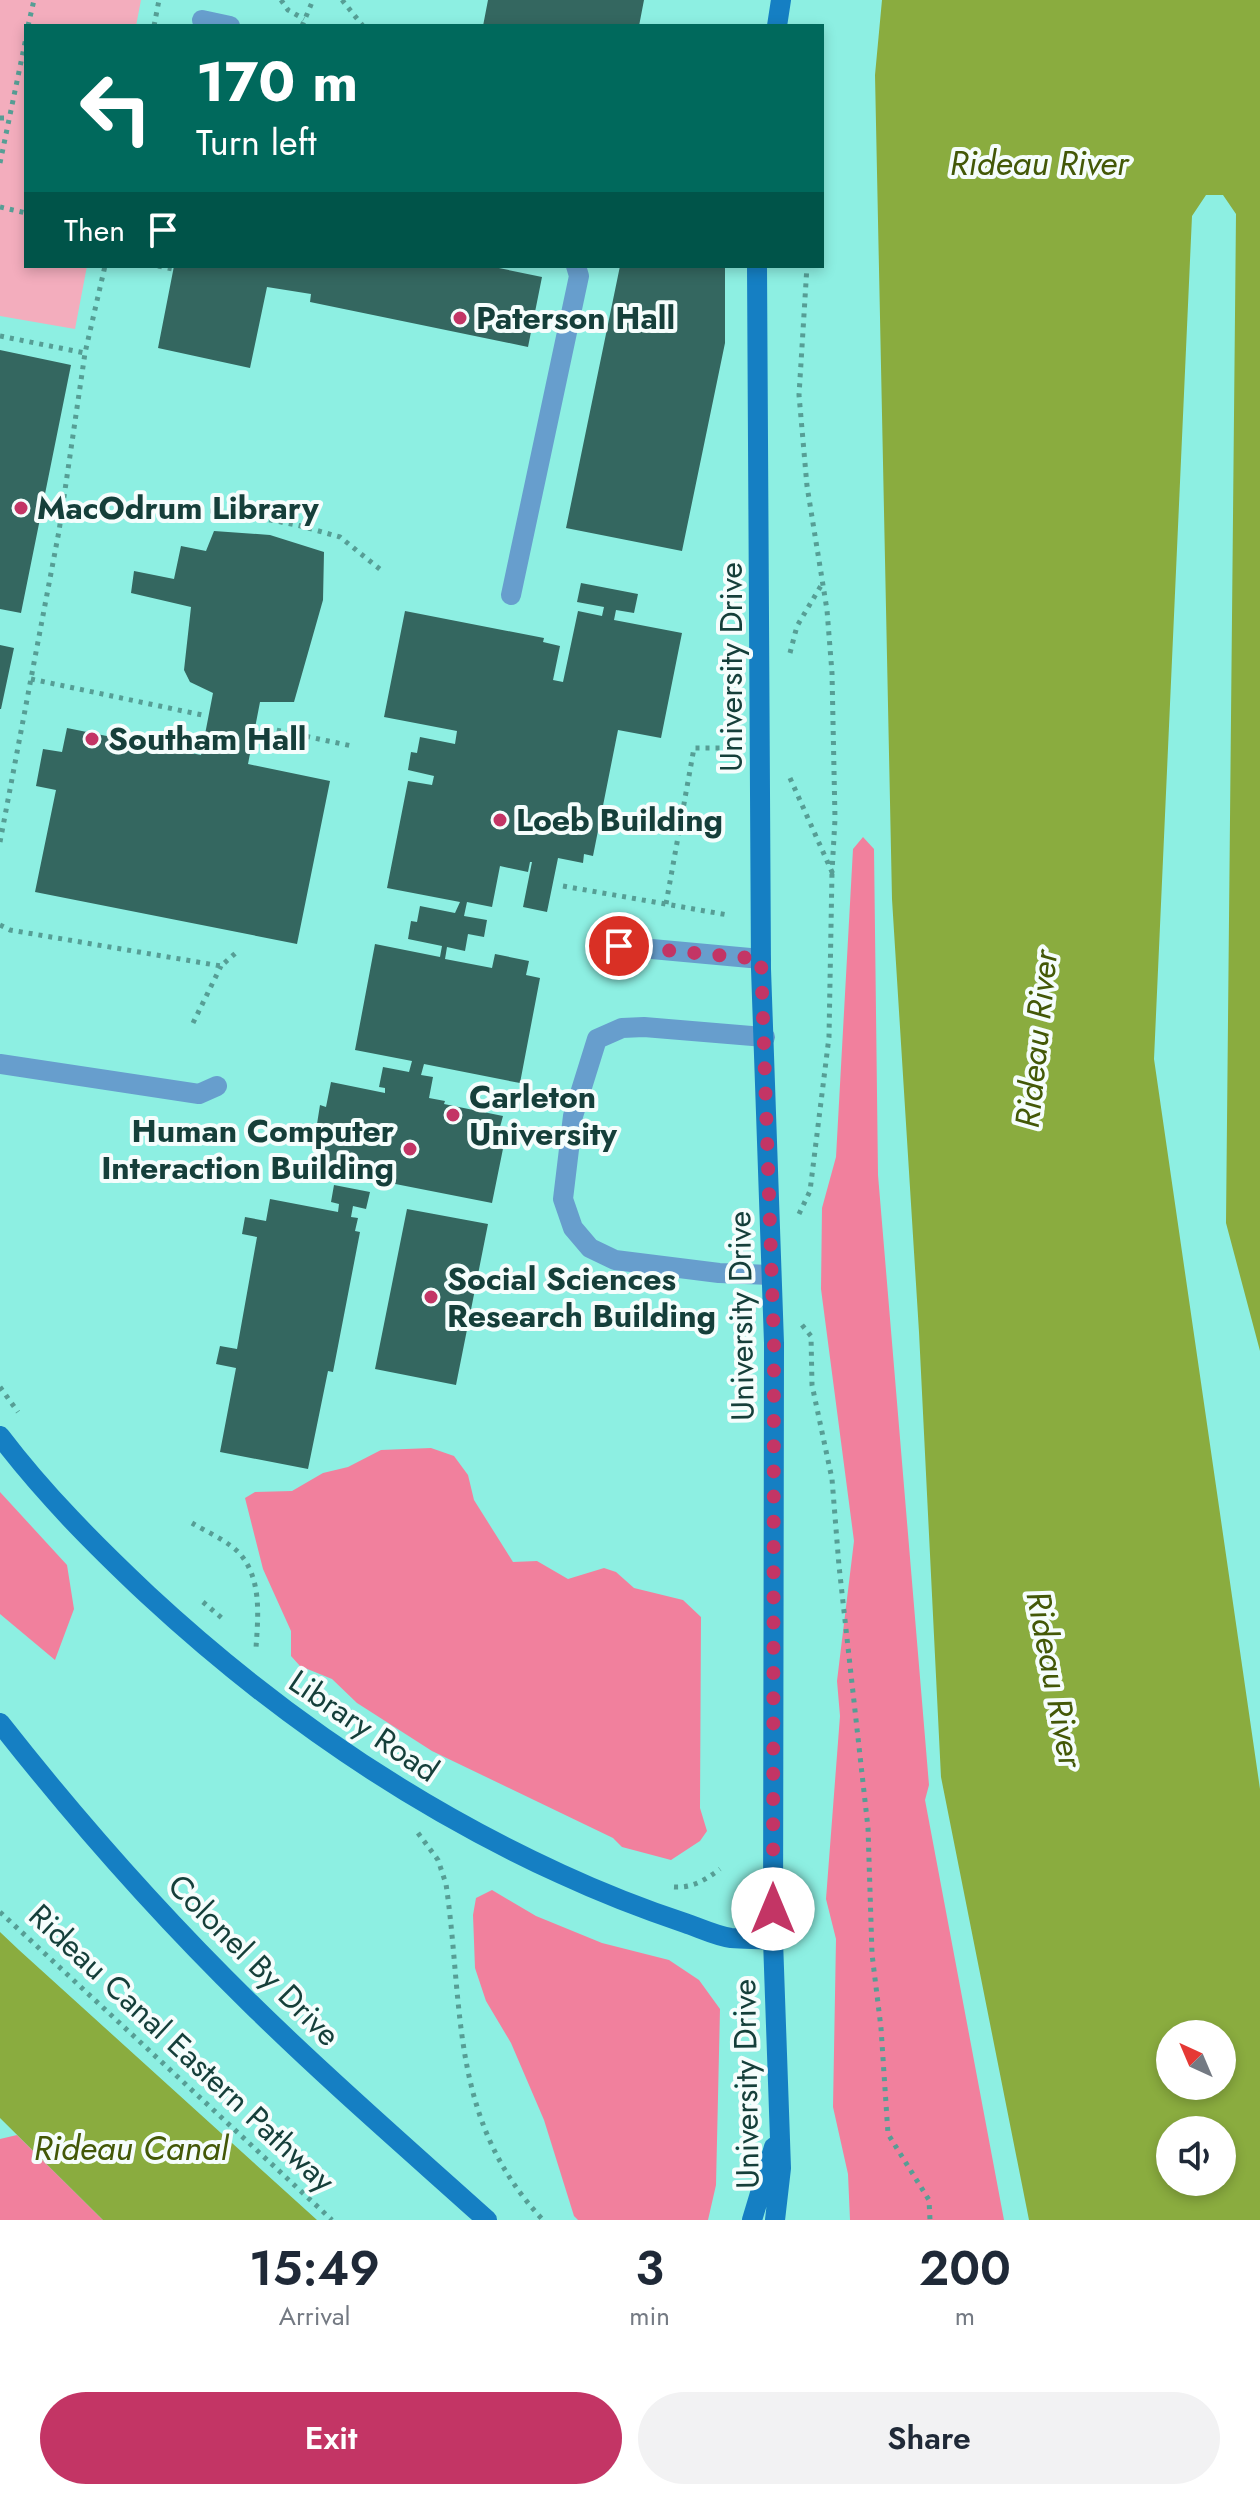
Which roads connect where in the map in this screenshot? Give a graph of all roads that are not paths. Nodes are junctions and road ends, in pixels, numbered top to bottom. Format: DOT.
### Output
graph roads {
  1 [pos="781,0"];
  2 [pos="202,20"];
  3 [pos="221,24"];
  4 [pos="777,24"];
  5 [pos="577,268"];
  6 [pos="757,268"];
  7 [pos="511,595"];
  8 [pos="619,946"];
  9 [pos="761,959"];
  10 [pos="765,1037"];
  11 [pos="0,1064"];
  12 [pos="217,1086"];
  13 [pos="770,1275"];
  14 [pos="0,1436"];
  15 [pos="0,1723"];
  16 [pos="773,1940"];
  17 [pos="780,2128"];
  18 [pos="487,2220"];
  19 [pos="752,2220"];
  20 [pos="775,2220"];
  1 -- 4 [label="street"];
  2 -- 3 [label="lane"];
  5 -- 7 [label="lane"];
  6 -- 9 [label="street, University Drive"];
  8 -- 9 [label="lane"];
  9 -- 10 [label="street, University Drive"];
  10 -- 13 [label="street, University Drive"];
  10 -- 13 [label="lane"];
  11 -- 12 [label="lane"];
  13 -- 16 [label="street, University Drive"];
  14 -- 16 [label="street, Library Road"];
  15 -- 18 [label="street, Colonel By Drive"];
  16 -- 17 [label="street, University Drive"];
  17 -- 19 [label="street"];
  17 -- 20 [label="street, University Drive"];
}
